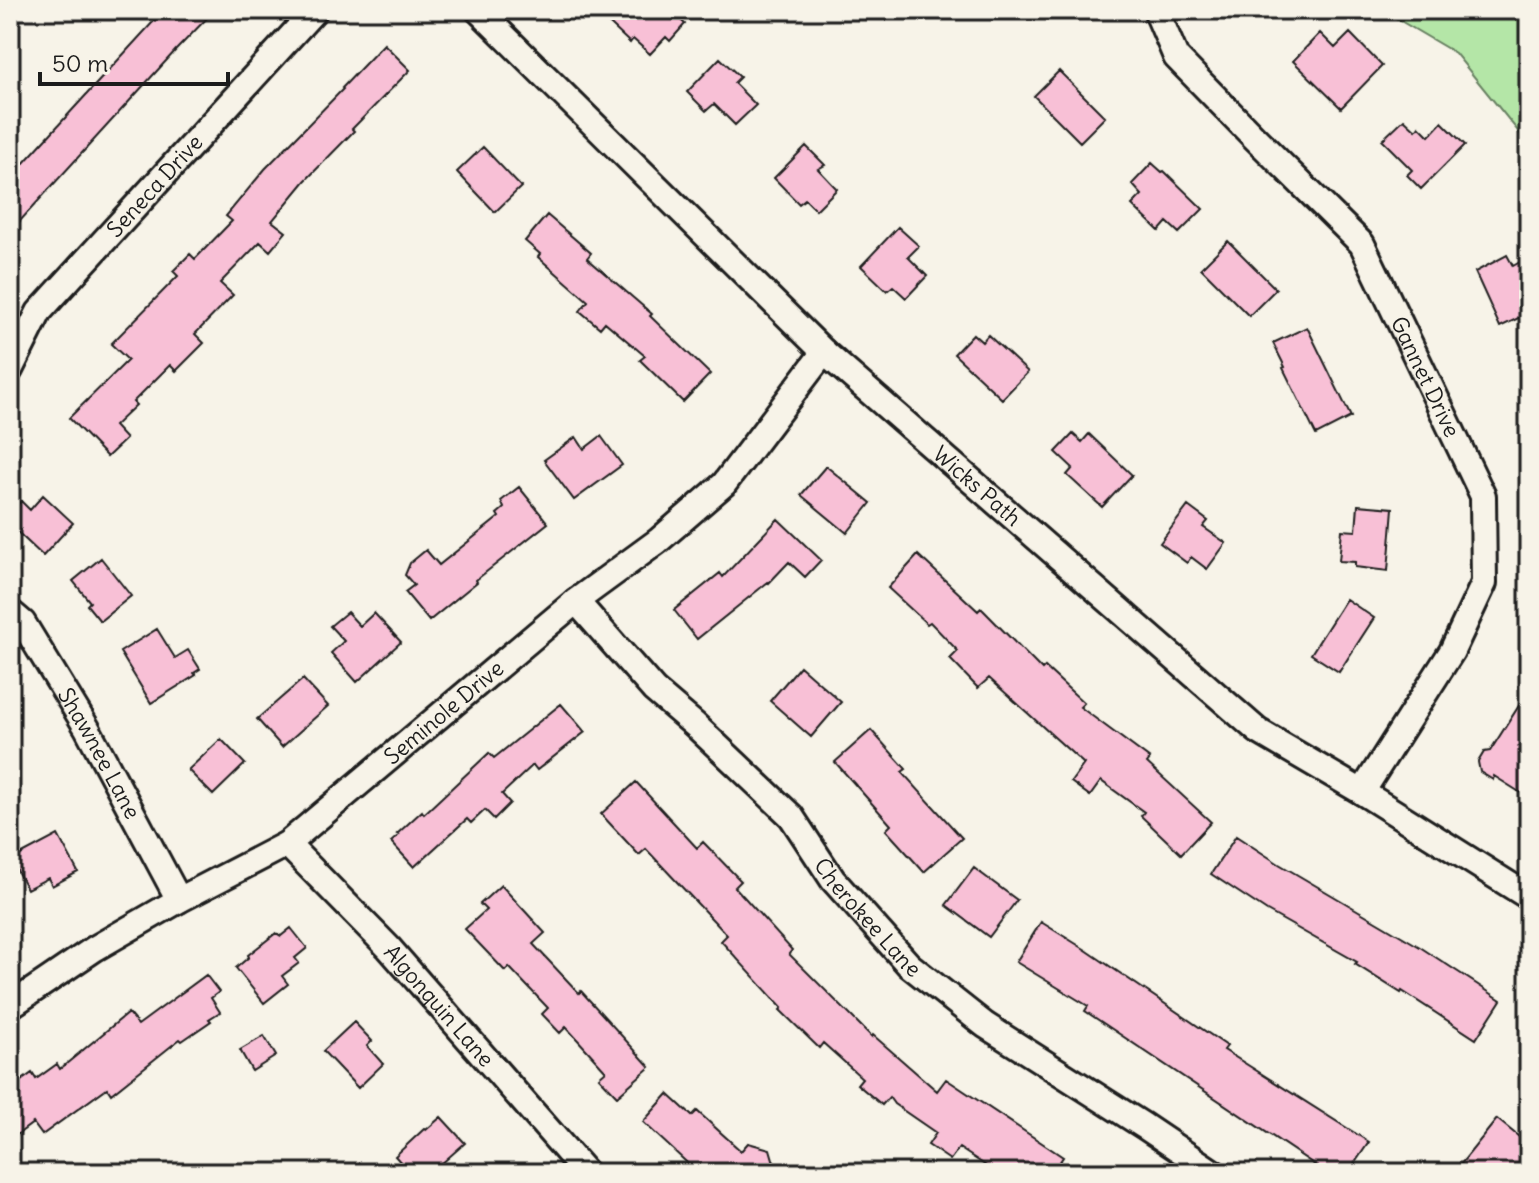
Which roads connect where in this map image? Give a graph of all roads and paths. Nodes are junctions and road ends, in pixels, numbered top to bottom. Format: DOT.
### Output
graph roads {
  1 [pos="315,10"];
  2 [pos="478,10"];
  3 [pos="1156,10"];
  4 [pos="824,352"];
  5 [pos="10,370"];
  6 [pos="576,601"];
  7 [pos="10,612"];
  8 [pos="1362,792"];
  9 [pos="287,844"];
  10 [pos="1529,897"];
  11 [pos="179,900"];
  12 [pos="10,1006"];
  13 [pos="578,1171"];
  14 [pos="1214,1173"];
  1 -- 5 [label="street, Seneca Drive"];
  2 -- 4 [label="street, Wicks Path"];
  3 -- 8 [label="street, Gannet Drive"];
  4 -- 6 [label="street, Seminole Drive"];
  4 -- 8 [label="street, Wicks Path"];
  6 -- 9 [label="street, Seminole Drive"];
  6 -- 14 [label="street, Cherokee Lane"];
  7 -- 11 [label="street, Shawnee Lane"];
  8 -- 10 [label="street, Wicks Path"];
  9 -- 11 [label="street, Seminole Drive"];
  9 -- 13 [label="street, Algonquin Lane"];
  11 -- 12 [label="street, Seminole Drive"];
}
